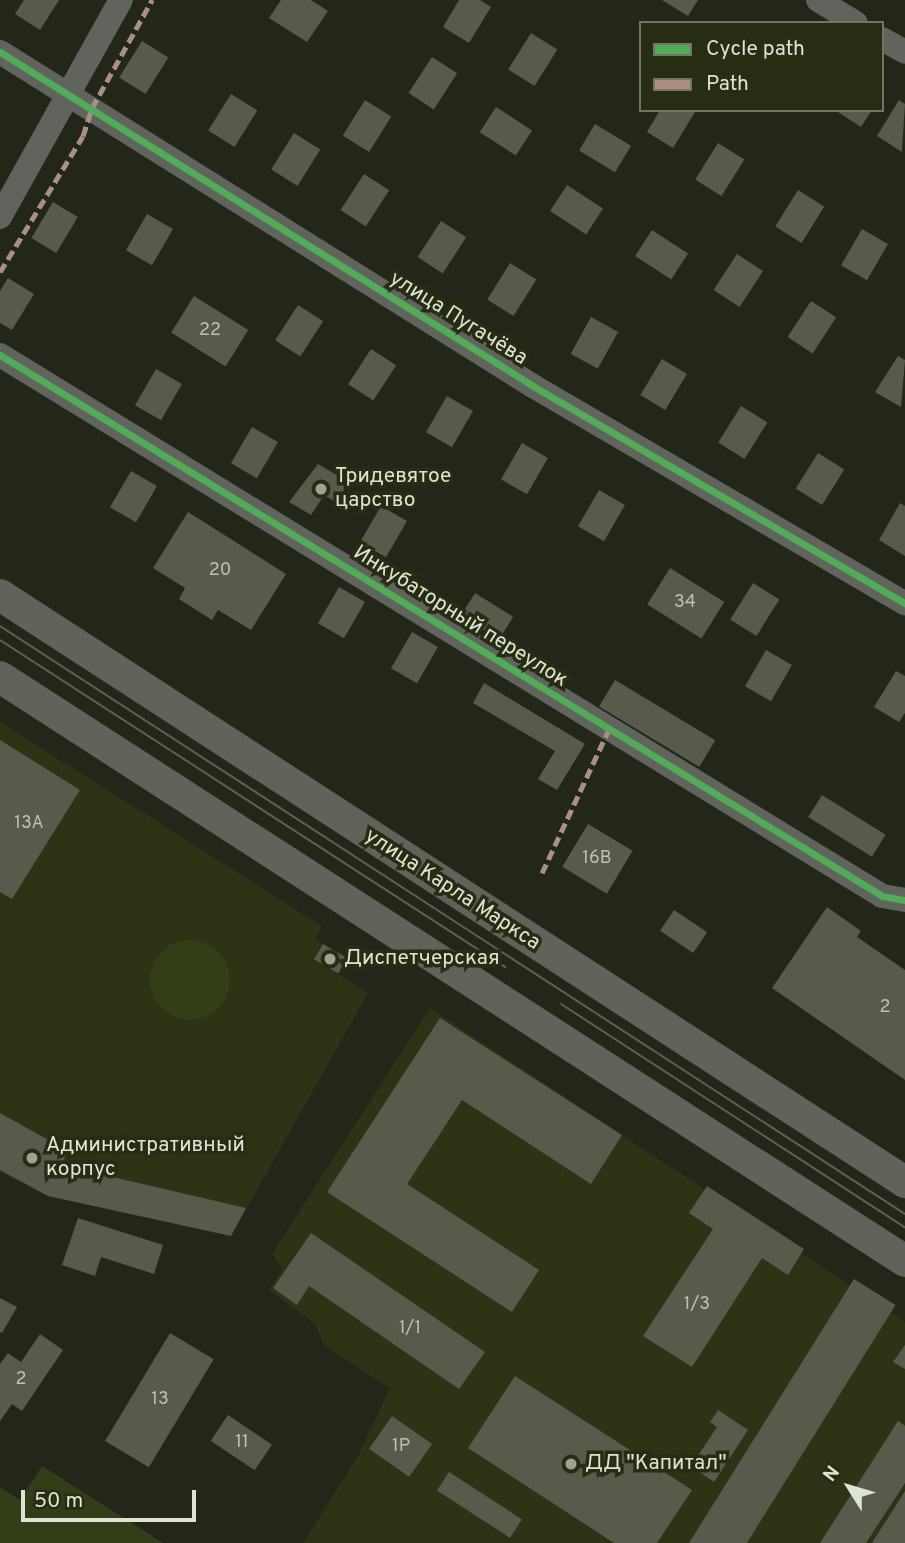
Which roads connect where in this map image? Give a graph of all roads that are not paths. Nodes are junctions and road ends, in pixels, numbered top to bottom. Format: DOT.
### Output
graph roads {
  1 [pos="121,0"];
  2 [pos="818,0"];
  3 [pos="853,21"];
  4 [pos="884,40"];
  5 [pos="0,52"];
  6 [pos="905,52"];
  7 [pos="69,94"];
  8 [pos="0,217"];
  9 [pos="0,355"];
  10 [pos="0,595"];
  11 [pos="905,603"];
  12 [pos="0,677"];
  13 [pos="905,900"];
  14 [pos="905,1182"];
  15 [pos="905,1261"];
  1 -- 7 [label="street"];
  2 -- 3 [label="street"];
  4 -- 6 [label="street"];
  5 -- 7 [label="street, улица Пугачёва"];
  7 -- 8 [label="street"];
  7 -- 11 [label="street, улица Пугачёва"];
  9 -- 13 [label="street, Инкубаторный переулок"];
  10 -- 14 [label="main road, улица Карла Маркса"];
  12 -- 15 [label="main road"];
}
